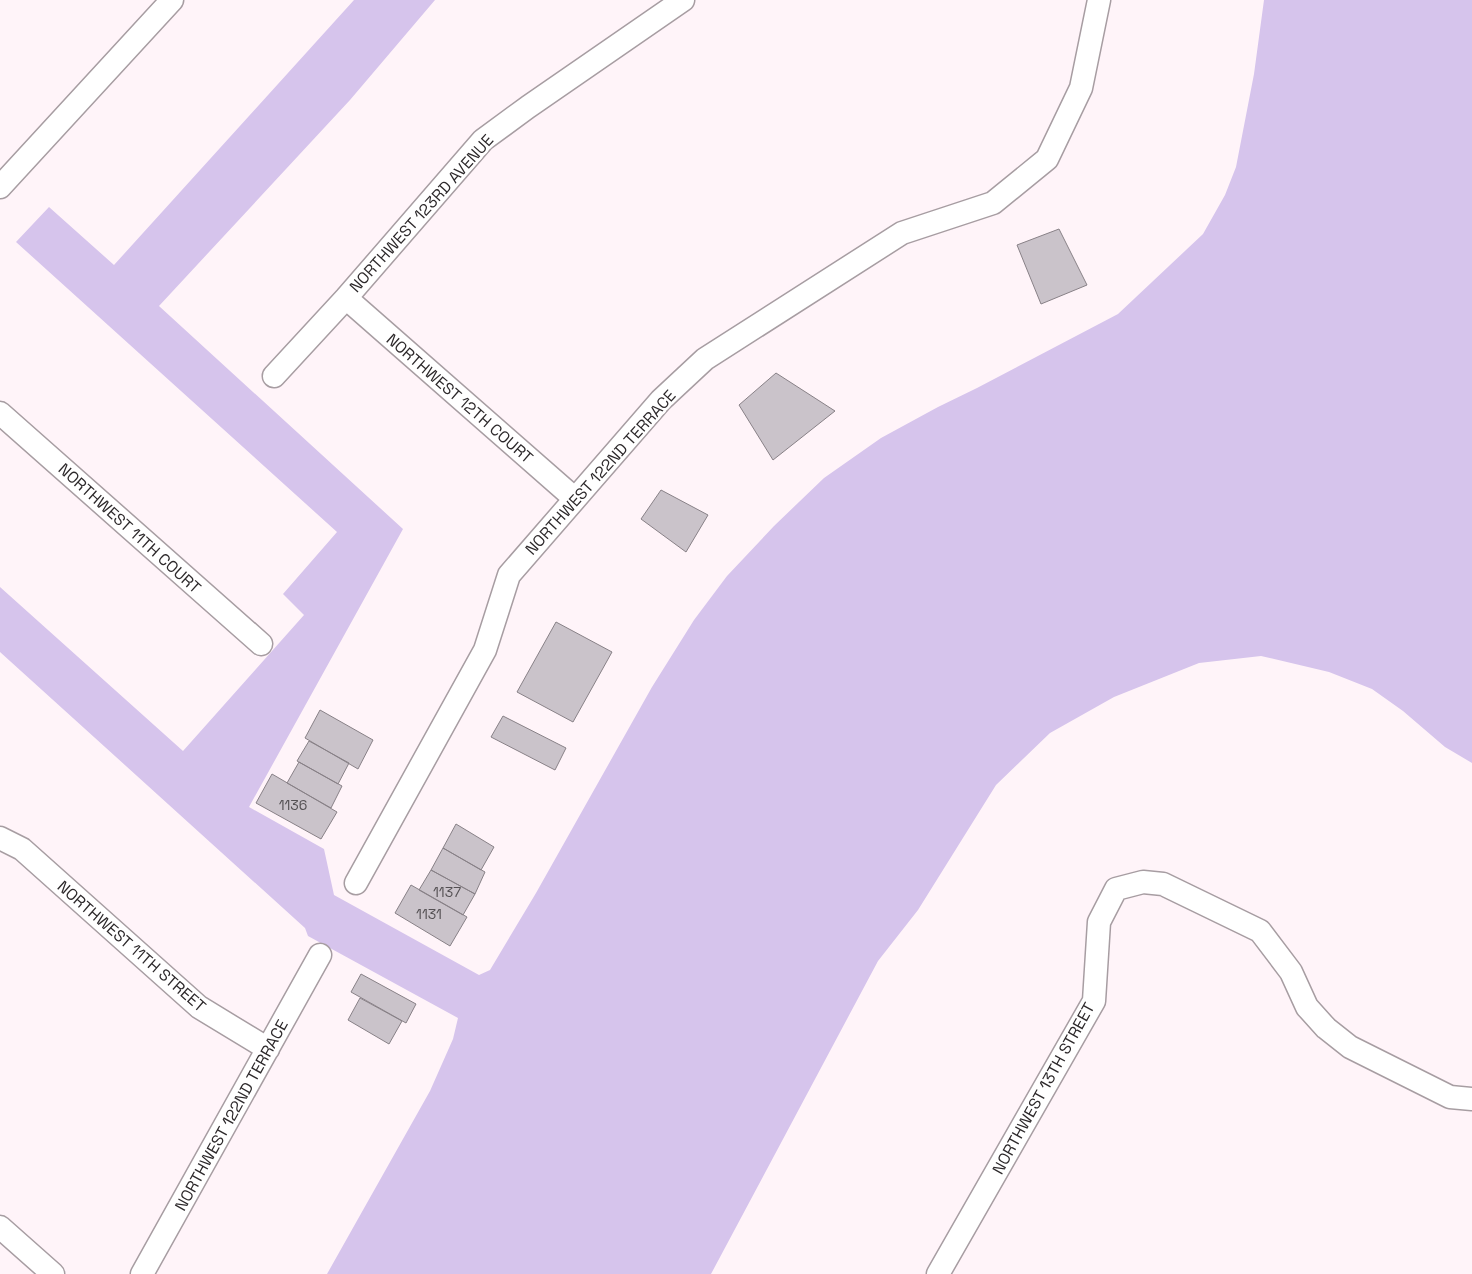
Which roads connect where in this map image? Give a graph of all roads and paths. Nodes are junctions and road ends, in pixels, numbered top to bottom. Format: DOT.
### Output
graph roads {
  1 [pos="172,0"];
  2 [pos="1099,0"];
  3 [pos="679,1"];
  4 [pos="0,187"];
  5 [pos="346,298"];
  6 [pos="274,376"];
  7 [pos="0,413"];
  8 [pos="574,498"];
  9 [pos="261,644"];
  10 [pos="0,838"];
  11 [pos="356,883"];
  12 [pos="320,955"];
  13 [pos="268,1048"];
  14 [pos="1472,1099"];
  15 [pos="0,1227"];
  16 [pos="53,1274"];
  17 [pos="142,1274"];
  18 [pos="938,1274"];
  1 -- 4 [label="street"];
  2 -- 8 [label="street, NORTHWEST 122ND TERRACE"];
  3 -- 5 [label="street, NORTHWEST 123RD AVENUE"];
  5 -- 6 [label="street, NORTHWEST 123RD AVENUE"];
  5 -- 8 [label="street, NORTHWEST 12TH COURT"];
  7 -- 9 [label="street, NORTHWEST 11TH COURT"];
  8 -- 11 [label="street, NORTHWEST 122ND TERRACE"];
  10 -- 13 [label="street, NORTHWEST 11TH STREET"];
  12 -- 13 [label="street, NORTHWEST 122ND TERRACE"];
  13 -- 17 [label="street, NORTHWEST 122ND TERRACE"];
  14 -- 18 [label="street, NORTHWEST 13TH STREET"];
  15 -- 16 [label="street"];
}
